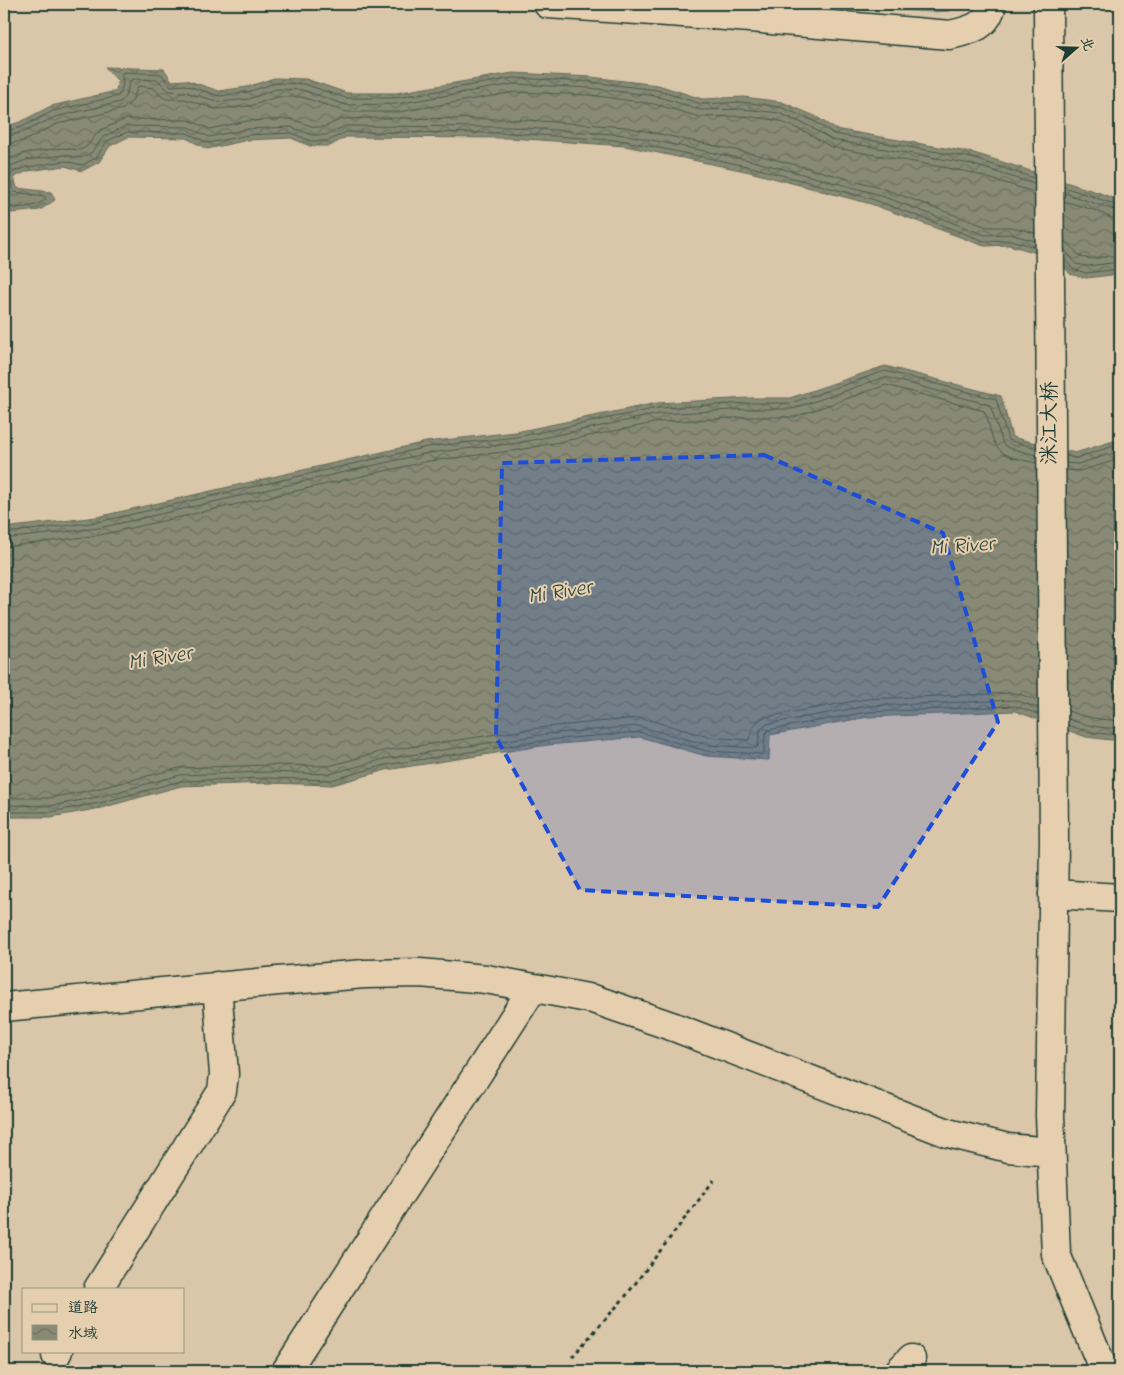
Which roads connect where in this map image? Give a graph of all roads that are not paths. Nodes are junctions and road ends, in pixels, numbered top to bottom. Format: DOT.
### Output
graph roads {
  1 [pos="548,4"];
  2 [pos="992,4"];
  3 [pos="1048,4"];
  4 [pos="1053,894"];
  5 [pos="1120,898"];
  6 [pos="217,986"];
  7 [pos="533,988"];
  8 [pos="4,1007"];
  9 [pos="1052,1152"];
  10 [pos="99,1288"];
  11 [pos="286,1371"];
  12 [pos="1104,1371"];
  1 -- 2 [label="street"];
  3 -- 4 [label="street, 洣江大桥"];
  4 -- 5 [label="street"];
  4 -- 9 [label="street, 洣江大桥"];
  6 -- 7 [label="street"];
  6 -- 8 [label="street"];
  6 -- 10 [label="street"];
  7 -- 9 [label="street"];
  7 -- 11 [label="street"];
  9 -- 12 [label="street, 洣江大桥"];
}
